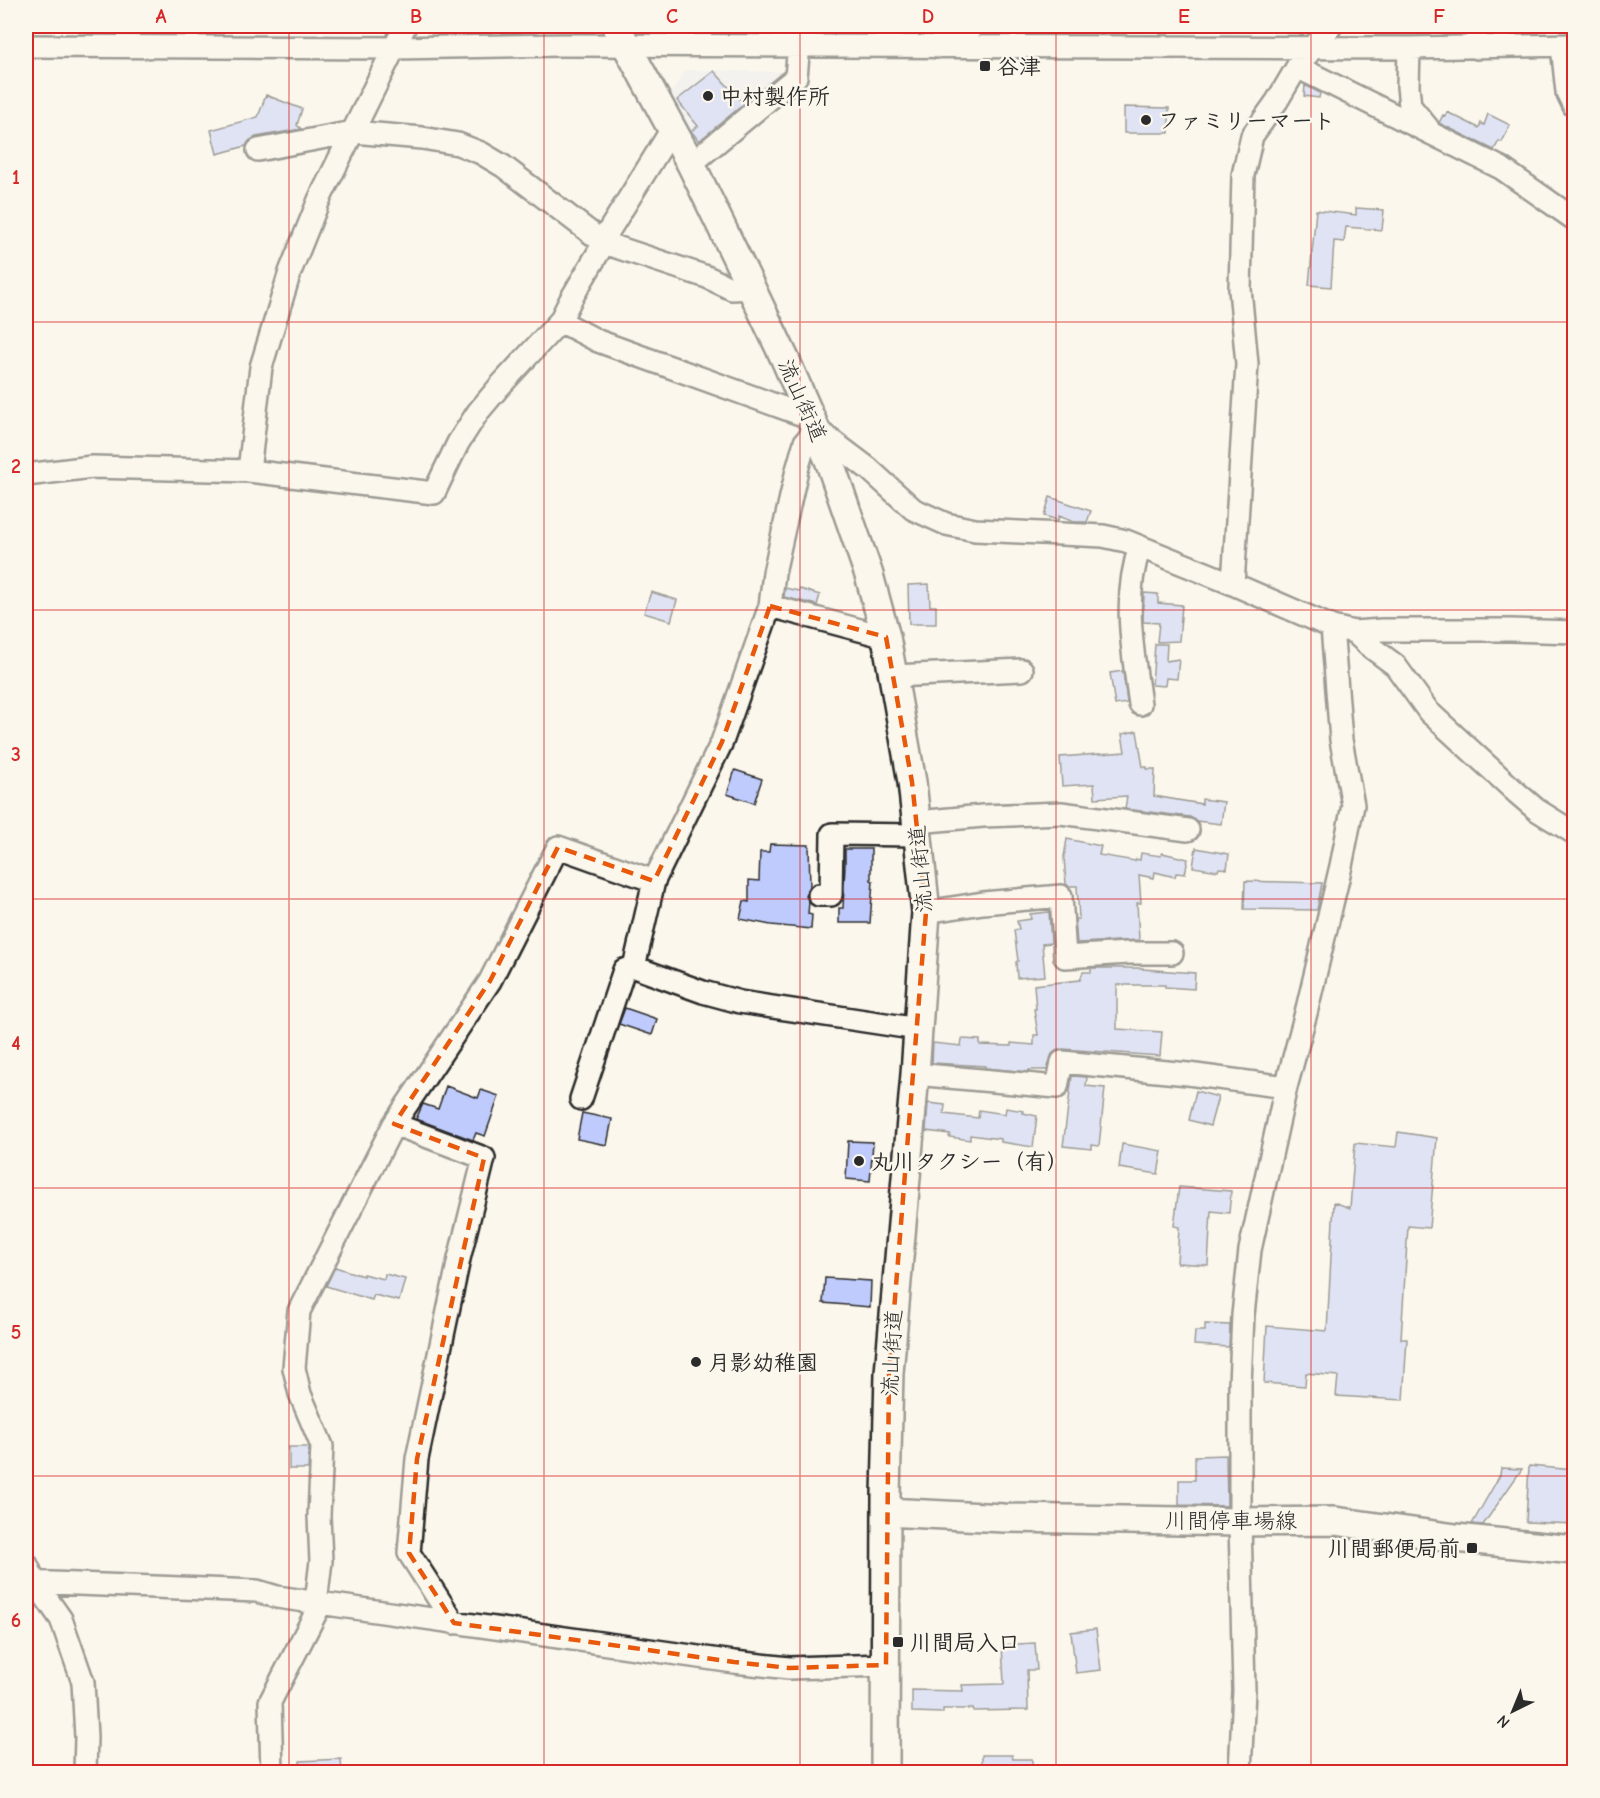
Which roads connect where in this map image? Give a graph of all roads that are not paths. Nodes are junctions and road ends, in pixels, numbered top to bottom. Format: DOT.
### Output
graph roads {
  1 [pos="405,26"];
  2 [pos="974,26"];
  3 [pos="1331,26"];
  4 [pos="1476,26"];
  5 [pos="622,36"];
  6 [pos="26,45"];
  7 [pos="799,45"];
  8 [pos="1568,45"];
  9 [pos="395,48"];
  10 [pos="937,48"];
  11 [pos="1312,48"];
  12 [pos="1409,48"];
  13 [pos="1477,48"];
  14 [pos="1297,67"];
  15 [pos="1575,106"];
  16 [pos="672,129"];
  17 [pos="353,132"];
  18 [pos="1432,134"];
  19 [pos="258,150"];
  20 [pos="691,164"];
  21 [pos="1575,219"];
  22 [pos="604,243"];
  23 [pos="752,288"];
  24 [pos="560,321"];
  25 [pos="814,424"];
  26 [pos="249,471"];
  27 [pos="26,475"];
  28 [pos="1140,547"];
  29 [pos="1233,584"];
  30 [pos="770,606"];
  31 [pos="1332,627"];
  32 [pos="1354,632"];
  33 [pos="1575,632"];
  34 [pos="886,638"];
  35 [pos="1022,670"];
  36 [pos="894,676"];
  37 [pos="1140,704"];
  38 [pos="917,829"];
  39 [pos="1188,830"];
  40 [pos="1575,833"];
  41 [pos="654,881"];
  42 [pos="819,895"];
  43 [pos="926,912"];
  44 [pos="1172,953"];
  45 [pos="634,967"];
  46 [pos="918,1029"];
  47 [pos="915,1074"];
  48 [pos="1286,1087"];
  49 [pos="580,1099"];
  50 [pos="394,1124"];
  51 [pos="886,1512"];
  52 [pos="1240,1522"];
  53 [pos="1575,1550"];
  54 [pos="26,1563"];
  55 [pos="30,1582"];
  56 [pos="319,1603"];
  57 [pos="454,1623"];
  58 [pos="886,1665"];
  59 [pos="85,1773"];
  60 [pos="272,1773"];
  61 [pos="885,1773"];
  62 [pos="1240,1773"];
  1 -- 9 [label="street"];
  2 -- 10 [label="street"];
  3 -- 11 [label="street"];
  4 -- 13 [label="street"];
  5 -- 7 [label="street"];
  5 -- 9 [label="street"];
  5 -- 16 [label="main road, 流山街道"];
  6 -- 9 [label="street"];
  7 -- 10 [label="street"];
  7 -- 20 [label="street"];
  8 -- 13 [label="street"];
  8 -- 15 [label="street"];
  9 -- 17 [label="street"];
  10 -- 11 [label="street"];
  11 -- 12 [label="street"];
  11 -- 14 [label="street"];
  12 -- 13 [label="street"];
  12 -- 18 [label="street"];
  14 -- 18 [label="street"];
  14 -- 29 [label="street"];
  16 -- 20 [label="main road, 流山街道"];
  16 -- 22 [label="street"];
  17 -- 19 [label="street"];
  17 -- 22 [label="street"];
  17 -- 26 [label="street"];
  18 -- 21 [label="street"];
  20 -- 23 [label="main road, 流山街道"];
  22 -- 23 [label="street"];
  22 -- 24 [label="street"];
  23 -- 25 [label="main road, 流山街道"];
  24 -- 25 [label="street"];
  24 -- 26 [label="street"];
  25 -- 28 [label="street"];
  25 -- 30 [label="street"];
  25 -- 34 [label="main road, 流山街道"];
  26 -- 27 [label="street"];
  28 -- 29 [label="street"];
  28 -- 37 [label="street"];
  29 -- 31 [label="street"];
  30 -- 34 [label="street"];
  30 -- 41 [label="street"];
  31 -- 32 [label="street"];
  31 -- 48 [label="street"];
  32 -- 33 [label="street"];
  32 -- 40 [label="street"];
  34 -- 36 [label="main road, 流山街道"];
  35 -- 36 [label="street"];
  36 -- 38 [label="main road, 流山街道"];
  38 -- 39 [label="street"];
  38 -- 42 [label="street"];
  38 -- 43 [label="main road, 流山街道"];
  41 -- 45 [label="street"];
  41 -- 50 [label="street"];
  43 -- 44 [label="street"];
  43 -- 46 [label="main road, 流山街道"];
  45 -- 46 [label="street"];
  45 -- 49 [label="street"];
  46 -- 47 [label="main road, 流山街道"];
  47 -- 48 [label="street"];
  47 -- 51 [label="main road, 流山街道"];
  48 -- 52 [label="street"];
  50 -- 56 [label="street"];
  50 -- 57 [label="street"];
  51 -- 52 [label="main road, 川間停車場線"];
  51 -- 58 [label="main road, 流山街道"];
  52 -- 53 [label="main road, 川間停車場線"];
  52 -- 62 [label="street"];
  54 -- 55 [label="street"];
  55 -- 56 [label="street"];
  55 -- 59 [label="street"];
  56 -- 57 [label="street"];
  56 -- 60 [label="street"];
  57 -- 58 [label="street"];
  58 -- 61 [label="main road, 流山街道"];
}
